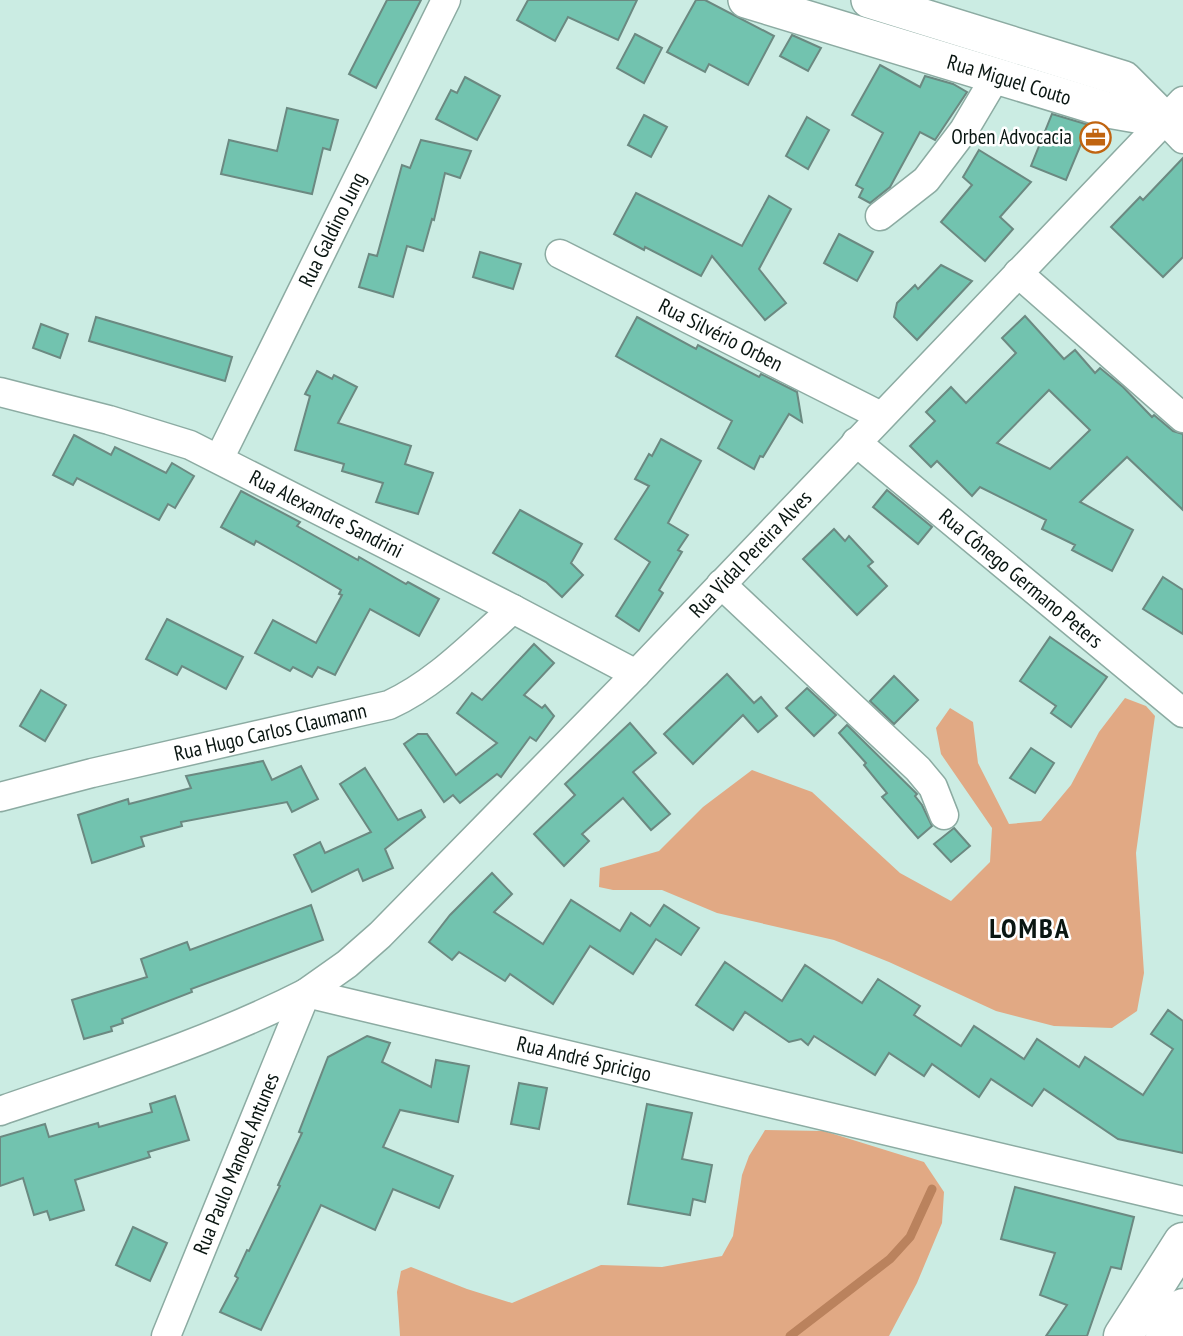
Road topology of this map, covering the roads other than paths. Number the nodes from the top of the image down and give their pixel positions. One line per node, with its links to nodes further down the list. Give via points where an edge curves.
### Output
1 (446, 0): 14 (street, Rua Galdino Jung)
2 (746, 0): 4 (street, Rua Miguel Couto)
3 (887, 3): 4 (street); 6 (street, Rua Miguel Couto, via 1124,79)
4 (885, 43): 5 (street, Rua Miguel Couto)
5 (996, 76): 6 (street, Rua Miguel Couto, via 1108,110); 7 (street, via 964,130 926,180)
6 (1177, 120): 9 (street, Rua Vidal Pereira Alves)
7 (880, 216)
8 (560, 254): 11 (street, Rua Silvério Orben)
9 (1018, 273): 11 (street, Rua Vidal Pereira Alves); 12 (street)
10 (0, 392): 14 (street, Rua Alexandre Sandrini, via 160,435)
11 (881, 416): 13 (street, Rua Vidal Pereira Alves)
12 (1183, 418)
13 (856, 442): 15 (street, Rua Vidal Pereira Alves); 18 (street, Rua Cônego Germano Peters)
14 (219, 459): 16 (street, Rua Alexandre Sandrini)
15 (721, 584): 17 (street, Rua Vidal Pereira Alves); 20 (street, via 918,769 933,787)
16 (513, 609): 17 (street, Rua Alexandre Sandrini); 19 (street, Rua Hugo Carlos Claumann, via 432,681 389,705)
17 (636, 674): 21 (street, Rua Vidal Pereira Alves, via 380,936)
18 (1183, 713)
19 (0, 797)
20 (944, 815)
21 (306, 993): 22 (street, via 202,1040); 23 (street, Rua André Spricigo); 26 (street, Rua Paulo Manoel Antunes)
22 (0, 1111)
23 (1183, 1201)
24 (1183, 1242): 27 (main road)
25 (1183, 1308): 28 (main road)
26 (166, 1336)
27 (1124, 1336)
28 (1165, 1336)

